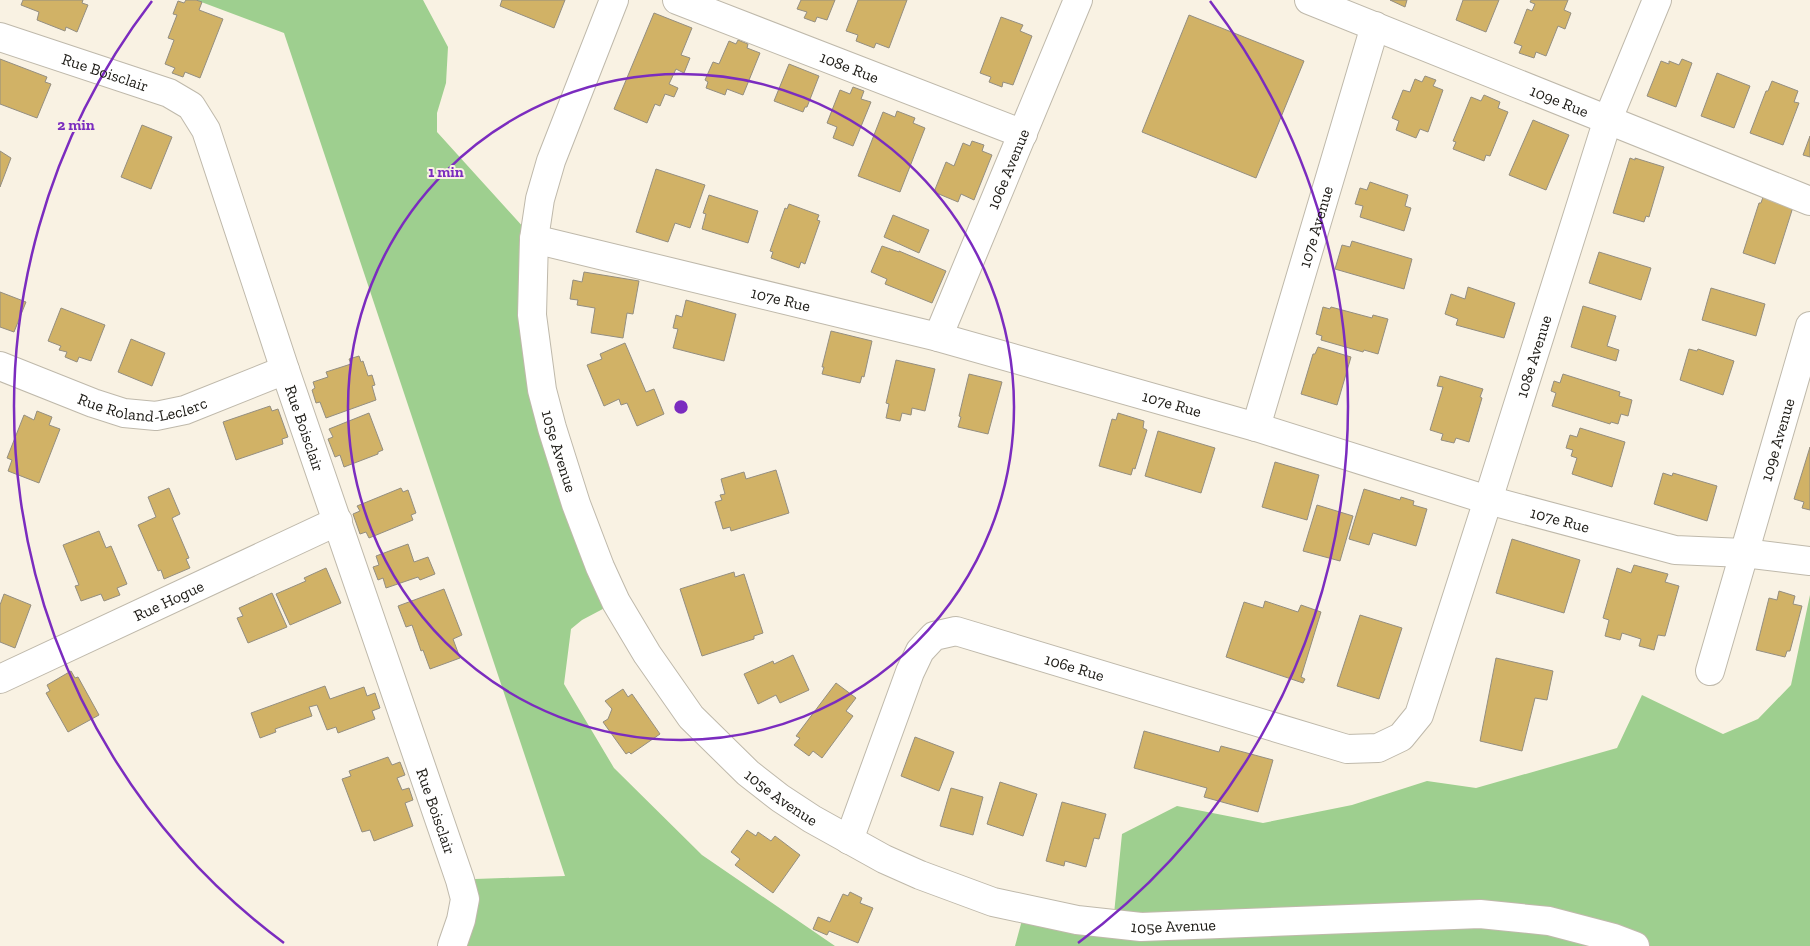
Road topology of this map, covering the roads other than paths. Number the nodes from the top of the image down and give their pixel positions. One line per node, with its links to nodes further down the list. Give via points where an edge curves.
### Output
1 (614, 0): 11 (street, 105e Avenue, via 551,161 540,199)
2 (677, 0): 9 (street, 108e Rue)
3 (1078, 0): 9 (street, 106e Avenue)
4 (1309, 0): 6 (street, 109e Rue)
5 (1657, 0): 8 (street, 108e Avenue)
6 (1375, 26): 8 (street, 109e Rue); 16 (street, 107e Avenue)
7 (0, 37): 15 (street, Rue Boisclair, via 169,93 190,106 206,130)
8 (1608, 120): 10 (street, 109e Rue); 17 (street, 108e Avenue)
9 (1023, 134): 13 (street, 106e Avenue)
10 (1810, 200)
11 (534, 238): 13 (street, 107e Rue); 24 (street, 105e Avenue, via 532,315 542,390 576,504 616,602 691,717 720,747 780,798)
12 (1810, 326): 19 (street, 109e Avenue)
13 (938, 336): 16 (street, 107e Rue)
14 (0, 366): 15 (street, Rue Roland-Leclerc, via 124,413 156,416 185,410)
15 (285, 370): 18 (street, Rue Boisclair)
16 (1256, 427): 17 (street, 107e Rue)
17 (1488, 500): 19 (street, 107e Rue, via 1675,550); 23 (street, 108e Avenue)
18 (338, 521): 22 (street, Rue Hogue); 25 (street, Rue Boisclair, via 460,880 465,899)
19 (1744, 553): 20 (street, 107e Rue); 21 (street, 109e Avenue)
20 (1810, 561)
21 (1710, 671)
22 (0, 679)
23 (1419, 715): 24 (street, 106e Rue, via 1402,737 1378,748 1347,749 956,631 934,636 920,651)
24 (849, 840): 26 (street, 105e Avenue, via 920,875 993,902 1077,920 1141,927 1480,914 1549,921)
25 (452, 946)
26 (1635, 946)

